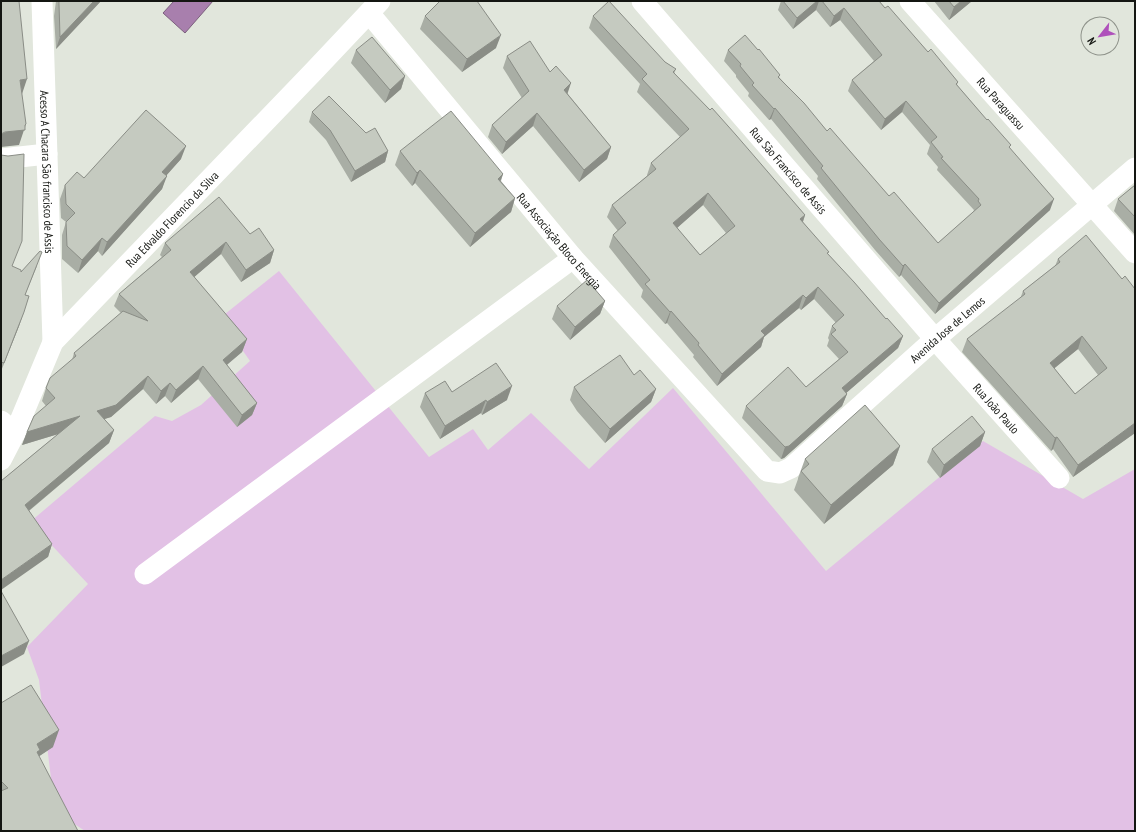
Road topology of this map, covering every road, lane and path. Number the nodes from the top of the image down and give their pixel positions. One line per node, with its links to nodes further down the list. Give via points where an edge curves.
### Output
1 (42, 1): 5 (street, Acesso A Chacara São francisco de Assis)
2 (642, 1): 11 (street, Rua São Francisco de Assis)
3 (910, 1): 8 (street, Rua Paraguassu)
4 (374, 7): 10 (street, Rua Associação Bloco Energia); 12 (street, Rua Edvaldo Florencio da Silva)
5 (47, 154): 6 (street); 12 (street, Acesso A Chacara São francisco de Assis)
6 (1, 159)
7 (1135, 168): 8 (street, Avenida Jose de Lemos)
8 (1092, 205): 9 (street, Rua Paraguassu); 11 (street, Avenida Jose de Lemos)
9 (1135, 253)
10 (573, 258): 15 (street, Rua Associação Bloco Energia); 17 (street)
11 (935, 339): 15 (street, Avenida Jose de Lemos, via 791,468 780,473 767,471); 16 (street, Rua João Paulo)
12 (53, 342): 13 (street, Rua Edvaldo Florencio da Silva)
13 (8, 427): 14 (street, Rua Edvaldo Florencio da Silva)
14 (1, 460)
15 (758, 462)
16 (1059, 478)
17 (145, 574)

